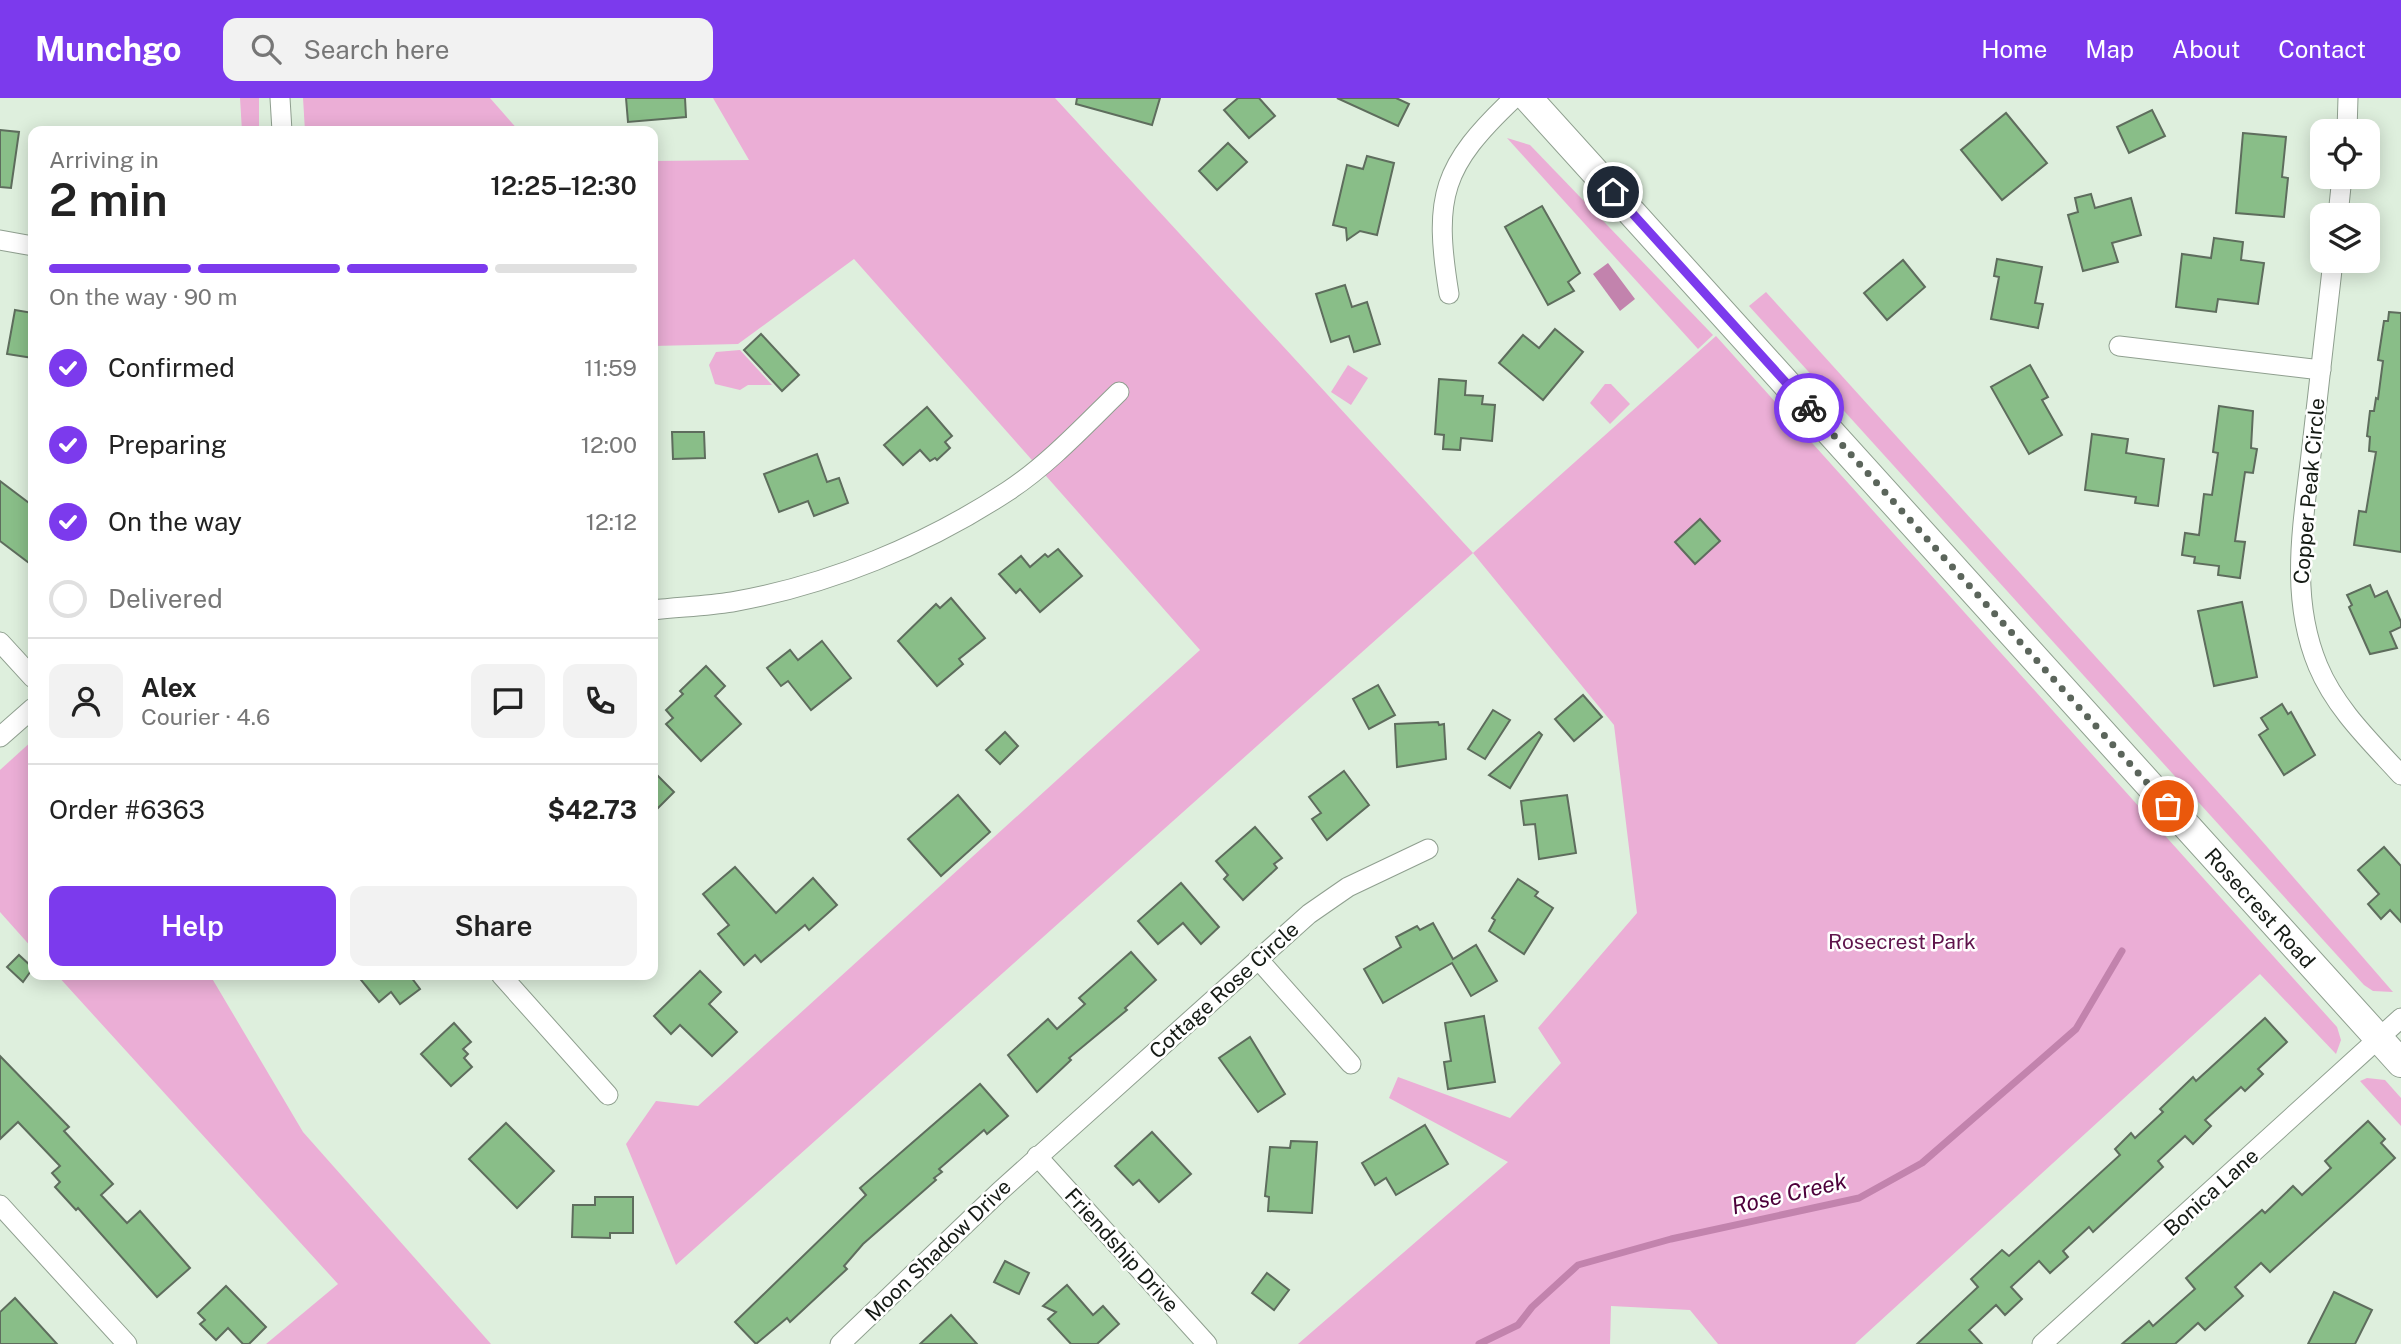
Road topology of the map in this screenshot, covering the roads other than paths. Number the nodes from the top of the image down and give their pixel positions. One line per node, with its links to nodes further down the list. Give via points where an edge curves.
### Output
1 (280, 98): 6 (street)
2 (1514, 98): 10 (street, via 1469,143 1447,186 1441,229)
3 (1528, 98): 24 (main road, Rosecrest Road)
4 (2348, 98): 5 (street)
5 (2347, 119)
6 (282, 126)
7 (0, 240): 8 (street)
8 (28, 245)
9 (2332, 273): 12 (street, Copper Peak Circle)
10 (1449, 293)
11 (2119, 346): 12 (street)
12 (2321, 370): 19 (street, Copper Peak Circle, via 2300,561 2302,614 2331,691)
13 (1119, 392): 14 (street, via 1009,491 927,538 844,573 733,601)
14 (658, 609)
15 (0, 642): 16 (street)
16 (28, 673)
17 (28, 712): 18 (street)
18 (0, 737)
19 (2401, 775)
20 (1428, 849): 21 (street, Cottage Rose Circle, via 1348,887)
21 (1258, 959): 26 (street); 28 (street, Cottage Rose Circle)
22 (505, 980): 27 (street)
23 (2401, 1018): 24 (street, Bonica Lane)
24 (2379, 1039): 25 (main road, Rosecrest Road); 33 (street, Bonica Lane)
25 (2401, 1063)
26 (1351, 1065)
27 (608, 1095)
28 (1037, 1156): 31 (street, Moon Shadow Drive); 32 (street, Friendship Drive)
29 (0, 1205): 30 (street)
30 (127, 1344)
31 (840, 1344)
32 (1206, 1344)
33 (2042, 1344)

